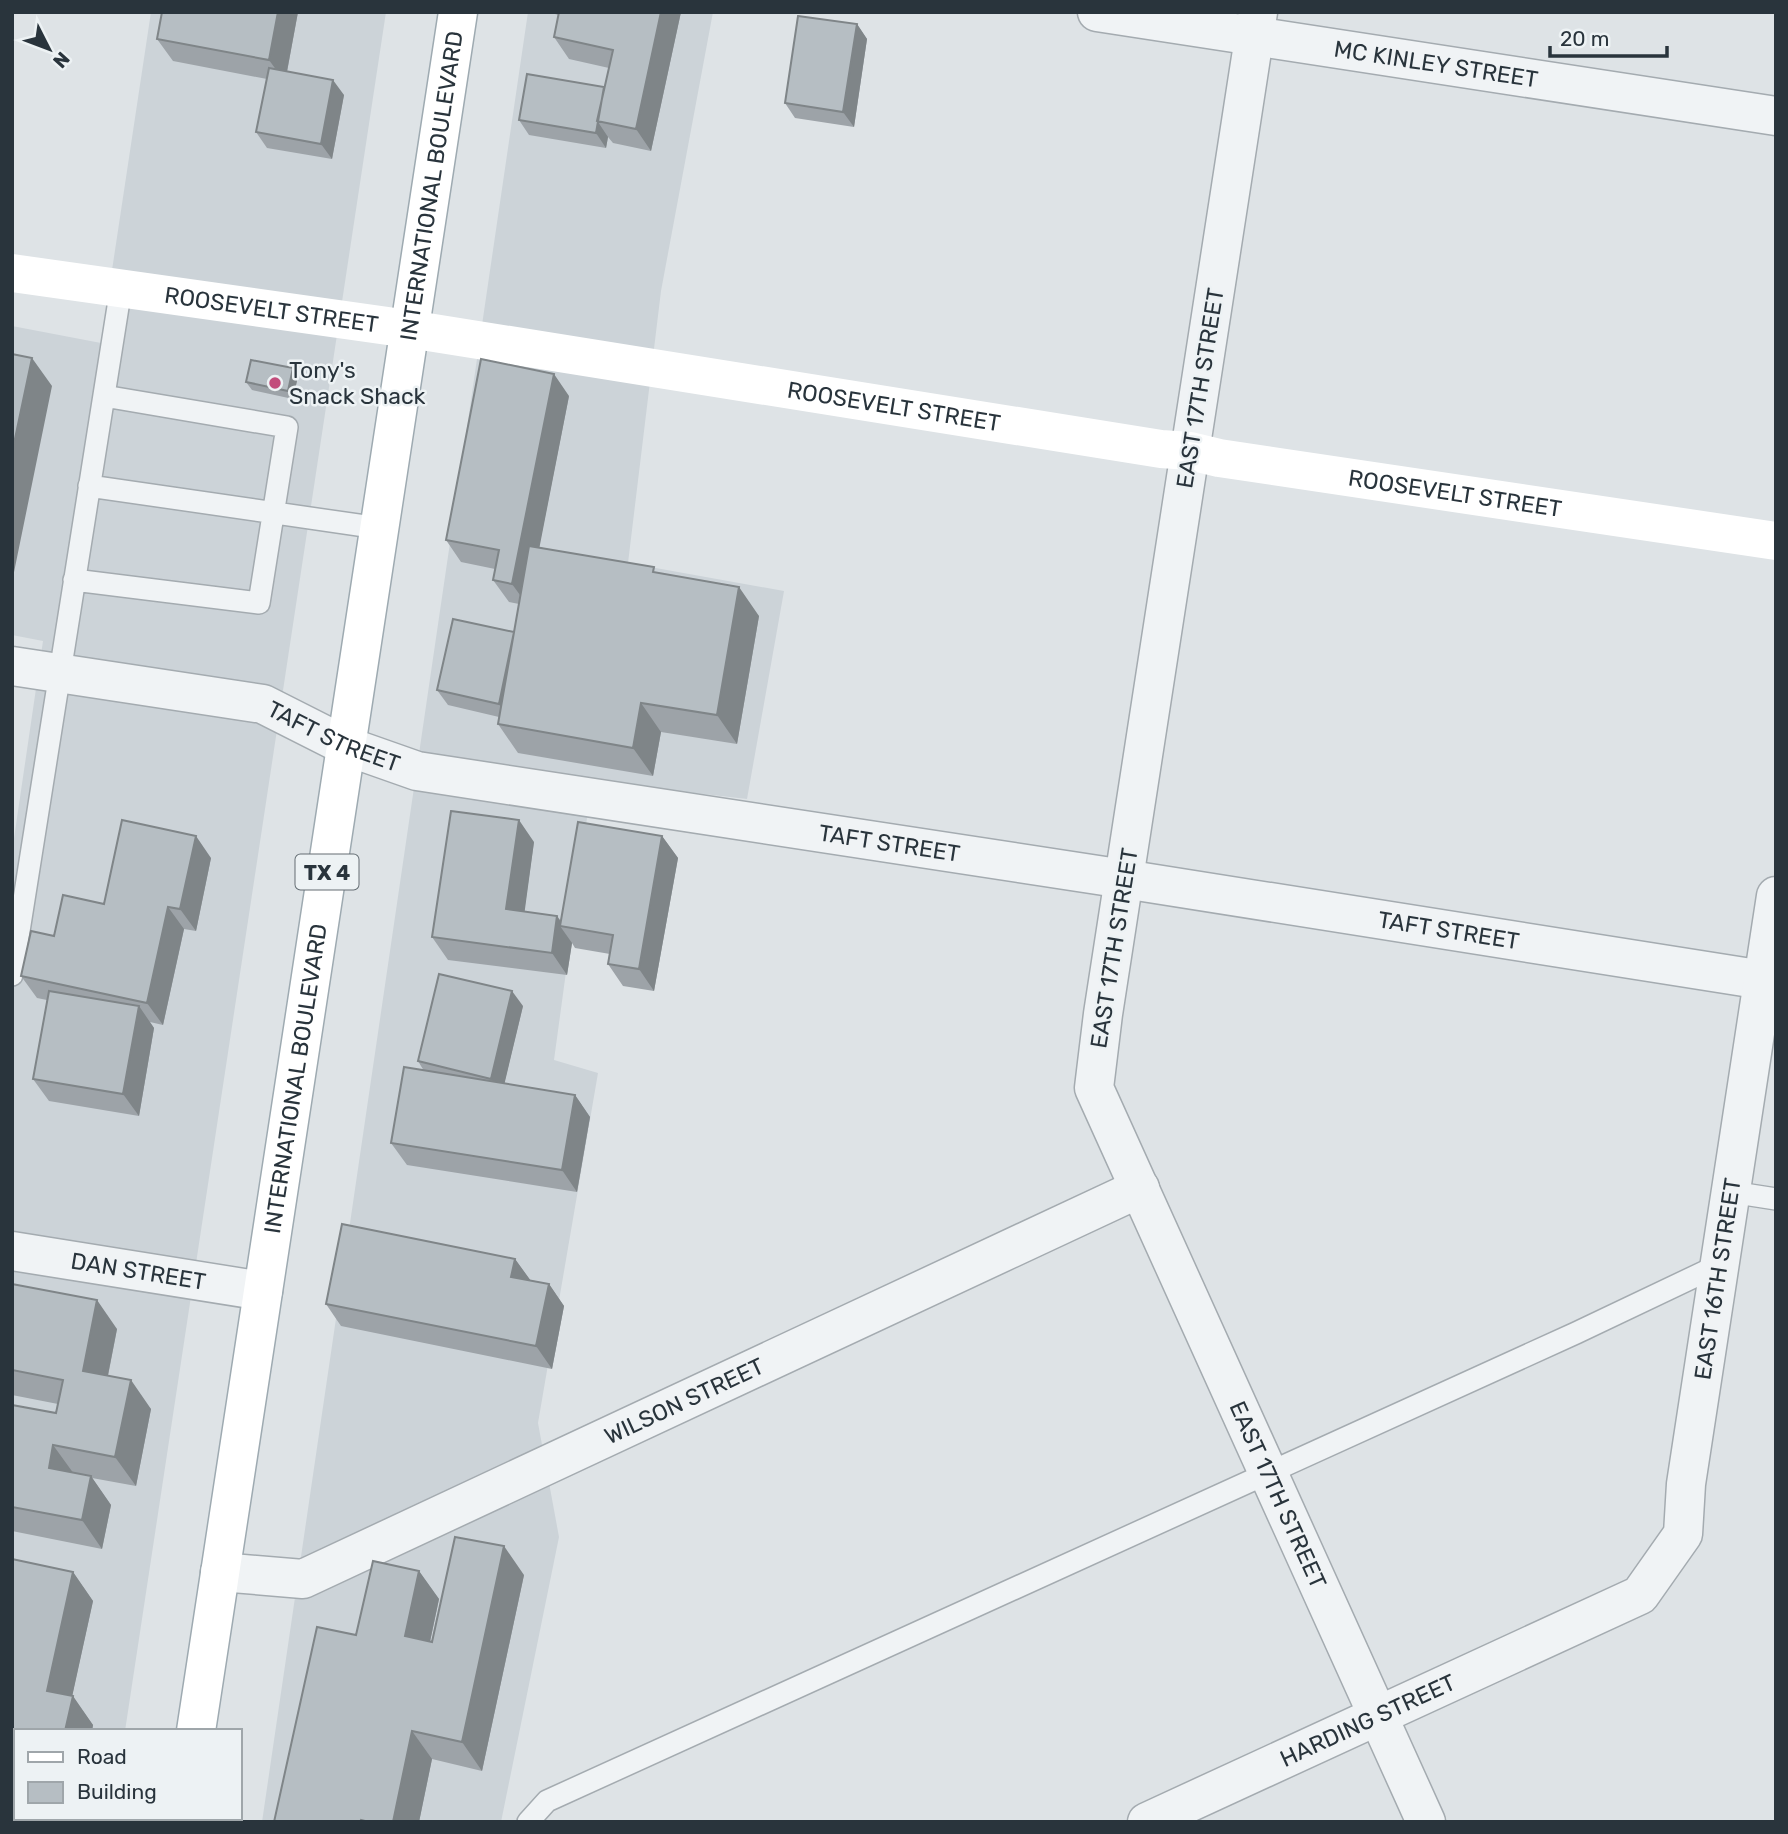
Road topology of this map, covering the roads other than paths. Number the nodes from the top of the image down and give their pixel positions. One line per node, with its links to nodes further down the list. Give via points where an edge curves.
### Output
1 (457, 12): 7 (street, INTERNATIONAL BOULEVARD / TX 4)
2 (1097, 12): 3 (street, MC KINLEY STREET)
3 (1256, 24): 4 (street, MC KINLEY STREET); 9 (street, EAST 17TH STREET)
4 (1776, 116)
5 (12, 272): 6 (street, ROOSEVELT STREET)
6 (121, 288): 7 (street, ROOSEVELT STREET); 8 (lane)
7 (409, 329): 9 (street, ROOSEVELT STREET); 12 (street, INTERNATIONAL BOULEVARD / TX 4)
8 (104, 396): 10 (lane); 11 (lane, via 287,427)
9 (1190, 452): 13 (street, ROOSEVELT STREET); 18 (street, EAST 17TH STREET)
10 (89, 486): 11 (lane); 14 (lane)
11 (274, 513): 12 (lane); 14 (lane, via 259,603)
12 (379, 528): 17 (street, INTERNATIONAL BOULEVARD / TX 4)
13 (1776, 541)
14 (74, 580): 16 (lane)
15 (12, 666): 16 (street, TAFT STREET)
16 (60, 673): 17 (street, TAFT STREET, via 263,704); 20 (lane)
17 (346, 746): 18 (street, TAFT STREET, via 417,771); 27 (street, INTERNATIONAL BOULEVARD / TX 4)
18 (1124, 879): 21 (street, TAFT STREET); 22 (street, EAST 17TH STREET, via 1094,1088)
19 (1776, 896): 21 (street, EAST 16TH STREET)
20 (13, 962)
21 (1769, 981): 23 (street, EAST 16TH STREET)
22 (1140, 1188): 28 (street, EAST 17TH STREET); 29 (street, WILSON STREET, via 303,1579)
23 (1731, 1192): 24 (lane); 26 (street, EAST 16TH STREET)
24 (1776, 1199)
25 (12, 1251): 27 (street, DAN STREET)
26 (1721, 1264): 28 (lane); 30 (street, EAST 16TH STREET, via 1686,1484 1683,1534 1640,1595)
27 (263, 1291): 29 (street, INTERNATIONAL BOULEVARD / TX 4)
28 (1268, 1473): 31 (street, EAST 17TH STREET); 35 (lane, via 547,1801)
29 (220, 1572): 32 (street, INTERNATIONAL BOULEVARD / TX 4)
30 (1589, 1618): 31 (street, HARDING STREET)
31 (1378, 1716): 36 (street, HARDING STREET); 37 (street, EAST 17TH STREET)
32 (196, 1729)
33 (12, 1820): 34 (street)
34 (26, 1822)
35 (528, 1822)
36 (1147, 1822)
37 (1426, 1822)

